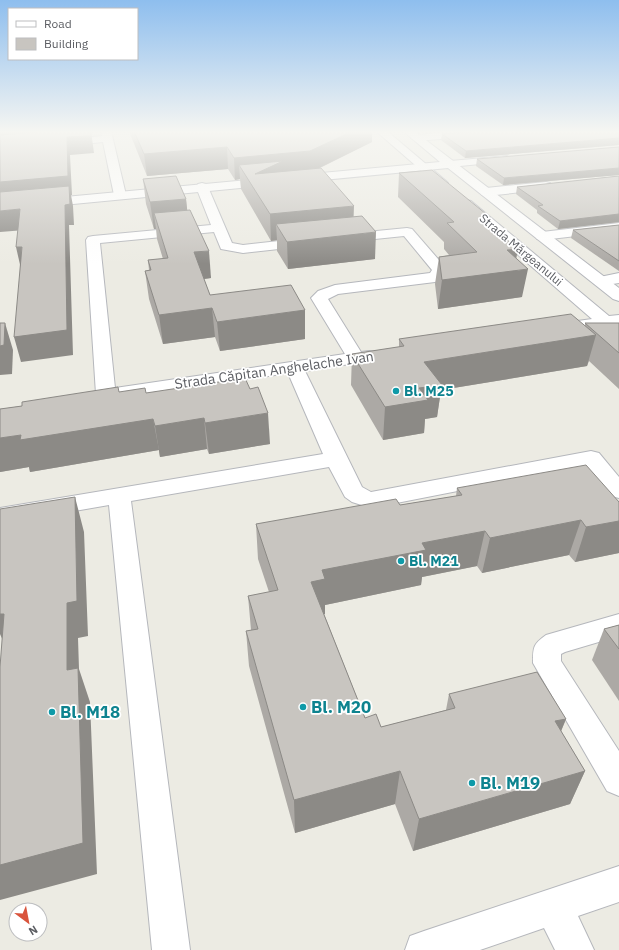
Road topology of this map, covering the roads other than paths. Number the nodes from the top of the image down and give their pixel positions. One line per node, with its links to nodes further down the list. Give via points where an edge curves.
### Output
1 (116, 175): 8 (street)
2 (324, 175): 6 (street)
3 (433, 175): 18 (street, Strada Mărgeanului)
4 (465, 175): 7 (street, Strada Mărgeanului)
5 (558, 185): 7 (street)
6 (202, 187): 8 (street); 11 (street)
7 (486, 192): 12 (street, Strada Mărgeanului)
8 (120, 195): 9 (street)
9 (0, 206)
10 (619, 227): 12 (street)
11 (219, 228): 14 (street, via 226,246 234,248); 22 (street, Strada Căpitan Anghelache Ivan, via 93,240 98,395)
12 (542, 236): 16 (street, Strada Mărgeanului)
13 (336, 239): 21 (street, via 407,232 440,270 434,277 335,290 319,298)
14 (321, 241)
15 (619, 278): 16 (street)
16 (600, 281): 17 (street, Strada Mărgeanului)
17 (619, 296)
18 (613, 321): 19 (street)
19 (552, 330)
20 (387, 354): 21 (street, Strada Căpitan Anghelache Ivan)
21 (356, 358): 22 (street, Strada Căpitan Anghelache Ivan)
22 (294, 367): 23 (street)
23 (336, 459): 24 (street, via 353,492 371,500 591,458); 25 (street)
24 (619, 491)
25 (119, 495): 26 (street); 31 (street)
26 (0, 516)
27 (619, 625): 28 (street, via 556,643 546,649 547,663)
28 (619, 780)
29 (619, 884): 30 (street)
30 (553, 906): 32 (street); 33 (street)
31 (171, 950)
32 (424, 950)
33 (575, 950)

